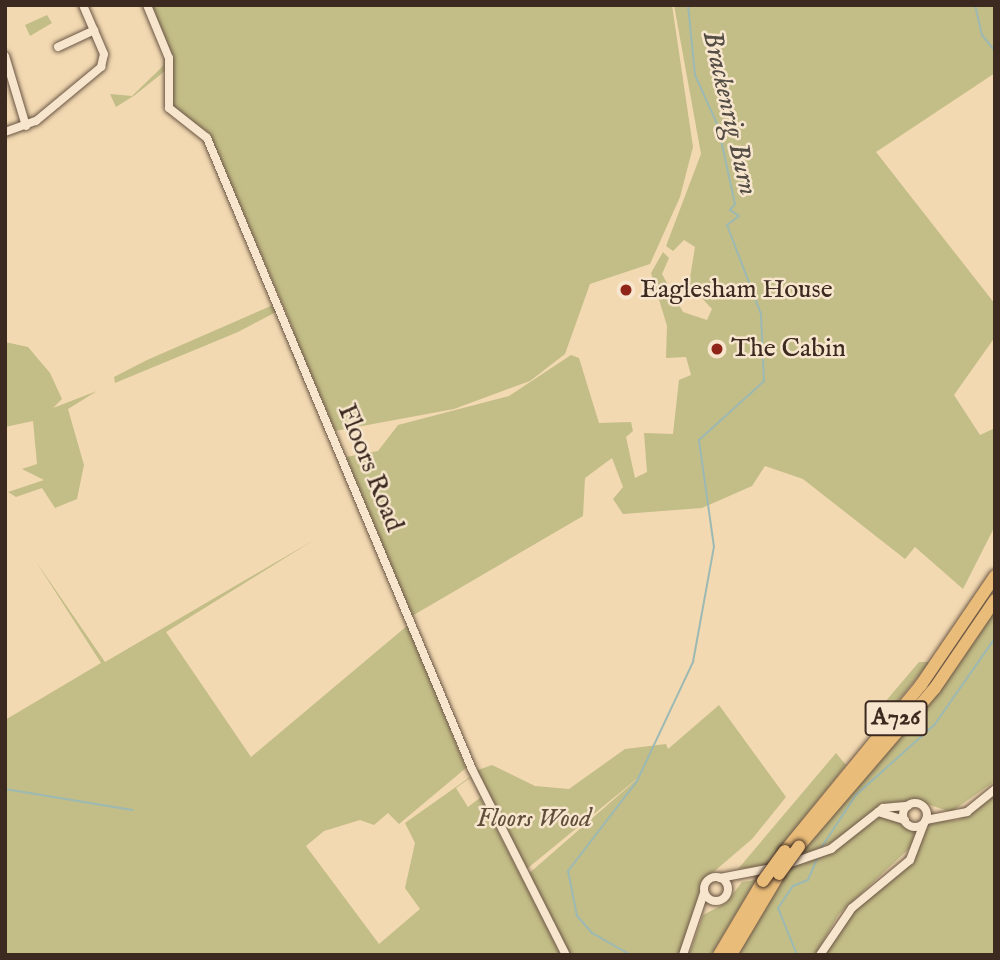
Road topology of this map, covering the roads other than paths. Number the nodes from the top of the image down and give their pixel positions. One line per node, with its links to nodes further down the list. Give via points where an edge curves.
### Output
1 (83, 5): 3 (street)
2 (147, 5): 25 (street, Floors Road, via 169,58 169,108 207,138 472,769)
3 (94, 30): 4 (street); 6 (street, via 104,54 101,67)
4 (58, 47)
5 (5, 55): 6 (street)
6 (26, 126): 7 (street)
7 (5, 132)
8 (995, 576): 27 (highway, A726, bridge, via 921,685 763,881)
9 (995, 600): 28 (highway, A726, bridge, via 935,688 799,846)
10 (995, 789): 14 (street, via 967,812)
11 (908, 806): 12 (street); 13 (street); 15 (street)
12 (925, 809): 14 (street); 16 (street)
13 (876, 812): 15 (street); 19 (street, via 820,854)
14 (945, 816): 16 (street)
15 (905, 820): 17 (street)
16 (925, 821): 17 (street); 18 (street)
17 (913, 827): 18 (street)
18 (914, 853): 29 (street, via 852,908)
19 (746, 875): 20 (street); 22 (street)
20 (720, 878): 21 (street, via 707,880); 22 (street)
21 (704, 893): 23 (street); 24 (street)
22 (727, 894): 23 (street)
23 (716, 902): 24 (street)
24 (696, 915): 26 (street)
25 (566, 955)
26 (683, 955)
27 (719, 955)
28 (731, 955)
29 (820, 955)

